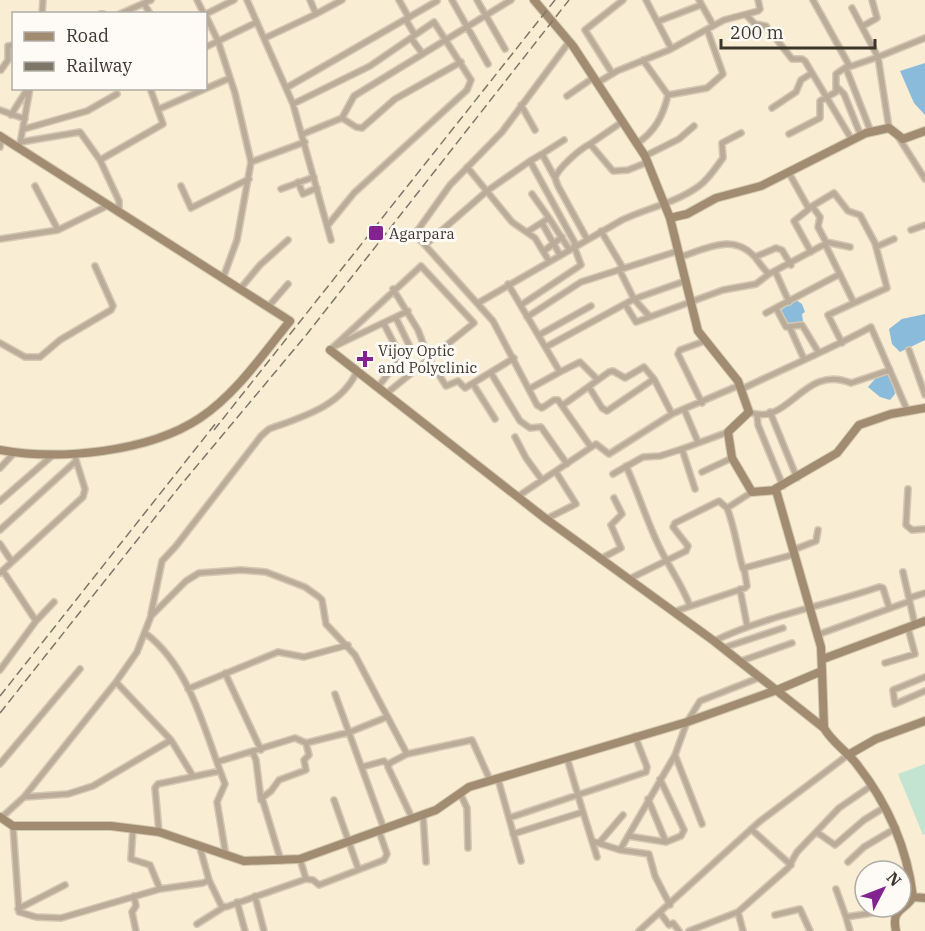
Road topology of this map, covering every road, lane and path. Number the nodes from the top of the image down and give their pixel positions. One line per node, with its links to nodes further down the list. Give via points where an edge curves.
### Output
1 (234, 0): 20 (street)
2 (247, 0): 27 (street)
3 (310, 0): 21 (street)
4 (342, 0): 21 (street)
5 (399, 0): 25 (street)
6 (437, 0): 25 (street)
7 (452, 0): 30 (street)
8 (477, 0): 23 (street)
9 (534, 0): 37 (street)
10 (623, 0): 50 (street, via 585,30)
11 (646, 0): 26 (street)
12 (758, 0): 22 (street, via 760,9)
13 (813, 0): 47 (street, via 848,61)
14 (872, 0): 29 (street, via 877,18)
15 (509, 1): 23 (street)
16 (148, 2): 19 (street)
17 (700, 2): 26 (street); 28 (street)
18 (852, 8): 29 (street)
19 (125, 12)
20 (207, 13)
21 (316, 14): 33 (street)
22 (746, 15): 28 (street); 49 (street, via 755,24 766,26 789,57 802,59)
23 (486, 16): 30 (street); 41 (street)
24 (207, 18): 36 (street)
25 (408, 19): 32 (street); 55 (street)
26 (659, 21): 40 (street)
27 (257, 22): 33 (street); 36 (street)
28 (713, 25): 31 (street)
29 (863, 26): 43 (street)
30 (466, 27): 35 (street); 46 (street)
31 (707, 29): 40 (street); 61 (street, via 721,62 721,78 707,88)
32 (413, 37): 35 (street, via 434,22); 42 (street); 64 (street, via 370,66)
33 (265, 38): 55 (street)
34 (925, 38): 43 (street)
35 (446, 39): 42 (street); 45 (street)
36 (218, 41): 39 (street); 51 (street)
37 (569, 42): 52 (street); 65 (street)
38 (12, 45): 48 (street, via 8,46 8,60)
39 (207, 46)
40 (671, 48): 44 (street)
41 (505, 49)
42 (422, 53): 70 (street, via 354,96)
43 (878, 57): 47 (street); 74 (street)
44 (643, 60): 50 (street); 61 (street)
45 (461, 62): 70 (street, via 395,99 362,128); 117 (street, via 471,80 467,90 354,193)
46 (488, 64)
47 (846, 68): 53 (street, via 836,74); 78 (street)
48 (2, 70)
49 (812, 73): 63 (street); 66 (street, via 801,80 796,92)
50 (612, 74): 52 (street)
51 (230, 78): 54 (street); 96 (street)
52 (595, 80): 62 (street); 72 (street)
53 (837, 87): 63 (street); 82 (street, via 844,94)
54 (207, 88)
55 (286, 88): 64 (street)
56 (28, 90): 69 (street)
57 (29, 90): 71 (street)
58 (151, 90): 67 (street)
59 (203, 90): 67 (street)
60 (117, 94): 75 (street, via 87,111)
61 (668, 95): 89 (street, via 654,131)
62 (567, 96)
63 (828, 98): 81 (street, via 818,105 820,118); 86 (street)
64 (293, 104): 80 (street)
65 (521, 105): 76 (street); 97 (street, via 495,140)
66 (772, 108)
67 (159, 109): 94 (street, via 161,125)
68 (0, 110): 69 (street)
69 (11, 115): 71 (street)
70 (342, 118): 80 (street)
71 (25, 119): 75 (street)
72 (622, 122): 88 (street); 89 (street)
73 (694, 126): 93 (street)
74 (890, 128): 78 (street); 84 (street)
75 (24, 129): 90 (street)
76 (535, 130)
77 (925, 131): 84 (street)
78 (871, 132): 82 (street)
79 (741, 133): 110 (street, via 722,143 723,158 699,186)
80 (303, 134): 87 (street)
81 (789, 134)
82 (861, 136): 86 (street)
83 (0, 137): 90 (street); 91 (street)
84 (899, 138): 101 (street)
85 (564, 140): 92 (street)
86 (852, 140): 98 (street)
87 (305, 142): 96 (street); 100 (street)
88 (590, 144): 93 (street, via 613,171 628,170); 99 (street)
89 (636, 144): 93 (street)
90 (20, 145): 94 (street, via 80,132); 111 (street)
91 (0, 147)
92 (542, 154): 95 (street); 99 (street)
93 (646, 159): 110 (street)
94 (100, 160): 113 (street, via 119,201)
95 (530, 161): 108 (street); 131 (street)
96 (251, 162): 102 (street)
97 (467, 167): 108 (street); 130 (street, via 415,231)
98 (789, 173): 112 (street); 115 (street)
99 (555, 176): 125 (street)
100 (314, 177): 103 (street); 106 (street)
101 (925, 177)
102 (249, 179): 105 (street, via 191,208); 146 (street, via 237,240)
103 (298, 182): 106 (street, via 303,194); 107 (street)
104 (35, 186): 119 (street)
105 (181, 186)
106 (317, 188): 117 (street)
107 (281, 189)
108 (488, 191): 121 (street, via 512,222); 130 (street)
109 (532, 194): 114 (street)
110 (665, 204): 115 (street); 122 (street, via 646,208)
111 (109, 205): 113 (street); 119 (street)
112 (811, 207): 132 (street, via 820,217 818,227 826,242); 133 (street, via 834,193 848,211 860,215); 135 (street, via 794,221)
113 (119, 213): 146 (street)
114 (549, 218): 116 (street); 123 (street)
115 (670, 218): 136 (street)
116 (542, 223): 121 (street); 129 (street)
117 (328, 225): 128 (street)
118 (925, 225): 120 (street)
119 (58, 230): 124 (street)
120 (911, 230)
121 (527, 231): 134 (street)
122 (602, 231): 125 (street); 142 (street)
123 (562, 237): 129 (street); 131 (street)
124 (0, 239)
125 (587, 239): 131 (street)
126 (894, 239): 133 (street)
127 (288, 240): 150 (street)
128 (331, 240)
129 (554, 244): 134 (street); 137 (street)
130 (425, 245): 154 (street)
131 (573, 247): 137 (street); 158 (street, via 581,265)
132 (850, 247)
133 (876, 247): 156 (street, via 887,288)
134 (544, 251): 139 (street)
135 (812, 252): 140 (street); 145 (street, via 825,244)
136 (679, 254): 138 (street, via 737,243); 142 (street); 147 (street)
137 (560, 255): 139 (street)
138 (755, 257): 140 (street, via 776,248 782,250); 144 (street)
139 (549, 261): 149 (street)
140 (791, 264): 143 (street)
141 (95, 266): 171 (street, via 111,298 111,309 40,357 25,357)
142 (621, 268): 152 (street); 164 (street, via 572,287)
143 (776, 273): 144 (street); 153 (street)
144 (769, 274): 155 (street, via 756,284 723,290)
145 (840, 274): 153 (street); 156 (street)
146 (223, 278): 150 (street)
147 (686, 281): 152 (street); 155 (street)
148 (288, 284): 160 (street)
149 (508, 284): 154 (street); 158 (street)
150 (240, 289): 160 (street)
151 (393, 289): 162 (street); 174 (street); 180 (street, via 421,266 474,320)
152 (634, 299): 157 (street); 165 (street)
153 (789, 302): 161 (street)
154 (478, 303): 178 (street)
155 (690, 303): 165 (street); 170 (street, via 698,332)
156 (854, 303): 172 (street, via 828,315)
157 (625, 304): 165 (street, via 634,322); 173 (street)
158 (521, 305): 164 (street)
159 (591, 306): 169 (street)
160 (268, 307): 211 (street, via 290,321 234,387 201,418 152,440)
161 (776, 308): 163 (street); 168 (street, via 782,323)
162 (408, 311): 166 (street); 180 (street)
163 (766, 313)
164 (527, 316): 169 (street)
165 (650, 317)
166 (396, 318): 167 (street); 175 (street)
167 (384, 324): 174 (street); 188 (street, via 401,357)
168 (790, 328): 177 (street, via 802,325); 179 (street)
169 (539, 335): 173 (street)
170 (705, 341): 190 (street); 194 (street, via 678,354)
171 (0, 343)
172 (842, 343): 177 (street); 181 (street, via 871,327)
173 (546, 347): 183 (street)
174 (332, 348): 182 (street)
175 (411, 349)
176 (909, 350): 193 (street)
177 (819, 353): 179 (street)
178 (514, 358): 184 (street); 191 (street)
179 (804, 358): 190 (street, via 779,373)
180 (429, 359): 187 (street, via 446,386 458,381 465,388); 192 (street)
181 (890, 370): 198 (street, via 851,383 842,379 812,382 793,401); 199 (street)
182 (357, 371): 188 (street); 251 (street, via 348,389 330,403 261,436 163,558)
183 (560, 372): 186 (street, via 580,362); 191 (street)
184 (490, 373): 187 (street); 213 (street, via 520,421 530,428 541,427)
185 (654, 379): 186 (street, via 641,366 625,378 613,371); 189 (street, via 607,411); 201 (street)
186 (598, 380): 189 (street)
187 (473, 384): 202 (street)
188 (378, 387): 192 (street)
189 (589, 387): 195 (street)
190 (741, 387): 194 (street); 200 (street)
191 (529, 390): 195 (street, via 539,407 556,399)
192 (387, 393): 226 (street)
193 (925, 395)
194 (702, 402): 197 (street)
195 (563, 405): 206 (street)
196 (925, 408): 199 (street)
197 (684, 409): 201 (street); 205 (street)
198 (770, 412): 200 (street); 219 (street)
199 (908, 412): 219 (street, via 858,425 837,453)
200 (753, 413): 203 (street); 221 (street)
201 (672, 414): 206 (street, via 609,454 598,444)
202 (495, 419)
203 (728, 432): 205 (street); 212 (street)
204 (515, 437): 220 (street)
205 (698, 442): 207 (street)
206 (591, 447): 213 (street)
207 (682, 449): 214 (street, via 643,457); 222 (street)
208 (0, 450): 209 (street)
209 (15, 453): 210 (street); 215 (street)
210 (54, 454): 211 (street); 228 (street)
211 (75, 458): 232 (street); 237 (street, via 85,489 83,497)
212 (732, 458): 217 (street); 225 (street)
213 (567, 464): 216 (street)
214 (626, 466): 218 (street); 238 (street)
215 (0, 468)
216 (555, 472): 220 (street); 230 (street, via 576,504)
217 (702, 472)
218 (613, 474)
219 (797, 478): 221 (street)
220 (542, 480): 226 (street)
221 (783, 486): 223 (street)
222 (695, 489)
223 (775, 489): 225 (street); 235 (street)
224 (909, 489): 231 (street, via 906,525 912,530)
225 (752, 492): 229 (street)
226 (517, 497): 230 (street)
227 (614, 498): 236 (street, via 622,514 611,525 621,548)
228 (0, 501)
229 (727, 508): 238 (street, via 719,501 675,523 673,527 688,549); 239 (street)
230 (546, 519): 236 (street)
231 (925, 529)
232 (0, 530)
233 (818, 530): 235 (street, via 816,541)
234 (0, 544): 237 (street)
235 (792, 553): 239 (street); 249 (street)
236 (600, 559): 242 (street)
237 (12, 562): 240 (street)
238 (666, 562): 242 (street); 247 (street, via 680,581)
239 (743, 569): 243 (street, via 747,585)
240 (1, 572): 252 (street)
241 (903, 572): 245 (street)
242 (629, 579): 250 (street)
243 (740, 590): 247 (street); 254 (street)
244 (925, 593): 245 (street)
245 (910, 599): 248 (street); 255 (street)
246 (54, 602): 252 (street)
247 (690, 606): 250 (street)
248 (889, 607): 249 (street, via 884,588 879,587); 258 (street)
249 (810, 610): 254 (street); 258 (street)
250 (673, 612): 259 (street)
251 (151, 616): 257 (street); 261 (street, via 199,573 266,572 319,597 326,624)
252 (36, 621): 267 (street)
253 (925, 621): 255 (street)
254 (747, 625): 259 (street)
255 (912, 626): 263 (street); 265 (street, via 915,654)
256 (783, 628): 262 (street)
257 (145, 633): 272 (street); 273 (street, via 162,648)
258 (817, 635): 263 (street)
259 (714, 641): 262 (street)
260 (792, 643): 264 (street)
261 (348, 645): 269 (street, via 304,657 278,652); 277 (street)
262 (723, 648): 264 (street)
263 (823, 659): 268 (street)
264 (741, 662): 270 (street)
265 (885, 663)
266 (80, 669): 292 (street)
267 (0, 670)
268 (822, 671): 274 (street); 280 (street)
269 (225, 673): 273 (street); 285 (street)
270 (760, 677): 274 (street); 279 (street, via 705,698)
271 (925, 678): 275 (street, via 894,688 895,704)
272 (116, 682): 283 (street); 302 (street)
273 (188, 689): 291 (street)
274 (777, 690): 279 (street); 280 (street)
275 (925, 691)
276 (335, 694): 281 (street)
277 (387, 717): 281 (street); 287 (street)
278 (925, 721): 289 (street, via 876,739)
279 (687, 722): 282 (street); 288 (street)
280 (824, 728): 289 (street)
281 (350, 732): 284 (street); 294 (street)
282 (636, 736): 290 (street); 301 (street, via 646,772)
283 (171, 740): 296 (street); 302 (street, via 93,786 68,794)
284 (306, 743): 285 (street, via 295,738); 304 (street, via 306,770 279,780)
285 (261, 750): 286 (street)
286 (253, 753): 291 (street); 304 (street)
287 (407, 754): 293 (street); 297 (street, via 472,740)
288 (675, 755): 298 (street); 313 (street)
289 (848, 755): 299 (street); 318 (street)
290 (567, 758): 297 (street); 301 (street)
291 (217, 762): 295 (street)
292 (0, 764)
293 (388, 765): 294 (street, via 384,762); 311 (street)
294 (362, 767): 317 (street)
295 (220, 771): 296 (street); 332 (street, via 225,787 218,798 218,809)
296 (193, 776): 319 (street, via 156,786)
297 (494, 779): 300 (street); 312 (street)
298 (660, 779): 303 (street); 326 (street, via 684,830 681,836)
299 (871, 786): 306 (street); 320 (street, via 839,808)
300 (459, 791): 308 (street, via 442,808); 329 (street, via 467,808)
301 (578, 794): 307 (street); 312 (street)
302 (24, 797): 310 (street)
303 (648, 799): 322 (street); 326 (street)
304 (261, 800): 336 (street)
305 (334, 800): 325 (street)
306 (885, 807): 316 (street); 320 (street, via 835,845)
307 (583, 812): 321 (street); 323 (street)
308 (423, 814): 311 (street); 338 (street)
309 (622, 815): 327 (street)
310 (0, 818): 314 (street)
311 (412, 818): 317 (street)
312 (509, 818): 321 (street)
313 (702, 824)
314 (14, 826): 315 (street); 354 (street)
315 (133, 828): 319 (street); 345 (street, via 131,859 148,863)
316 (896, 828): 335 (street); 339 (street)
317 (382, 830): 325 (street); 341 (street, via 387,857)
318 (751, 830): 340 (street); 352 (street)
319 (159, 832): 328 (street)
320 (818, 832): 340 (street, via 797,852)
321 (513, 834): 337 (street)
322 (628, 836): 324 (street); 330 (street)
323 (592, 840): 327 (street); 333 (street)
324 (651, 840): 326 (street); 331 (street)
325 (349, 842): 334 (street); 341 (street)
326 (666, 842)
327 (599, 843): 330 (street)
328 (200, 848): 332 (street); 343 (street)
329 (468, 848)
330 (620, 850): 331 (street)
331 (649, 854): 352 (street)
332 (226, 856): 336 (street, via 252,862)
333 (597, 857)
334 (300, 859): 336 (street); 342 (street)
335 (906, 859)
336 (281, 861)
337 (521, 861)
338 (426, 862)
339 (848, 862)
340 (791, 865): 355 (street)
341 (358, 868): 342 (street, via 319,885)
342 (306, 879): 348 (street)
343 (209, 880): 345 (street); 353 (street)
344 (64, 885): 354 (street)
345 (160, 889): 347 (street)
346 (836, 889): 359 (street)
347 (134, 896): 354 (street, via 61,918 21,914); 361 (street)
348 (255, 896): 351 (street); 363 (street)
349 (913, 897): 350 (street)
350 (925, 898)
351 (237, 902): 353 (street); 362 (street)
352 (670, 905): 356 (street)
353 (224, 907): 360 (street)
354 (18, 909)
355 (738, 912): 366 (street); 367 (street)
356 (660, 914): 364 (street); 365 (street)
357 (775, 915): 368 (street, via 801,909)
358 (853, 916): 359 (street)
359 (846, 917): 369 (street)
360 (197, 924)
361 (136, 931)
362 (245, 931)
363 (264, 931)
364 (639, 931)
365 (679, 931)
366 (690, 931)
367 (743, 931)
368 (810, 931)
369 (850, 931)

